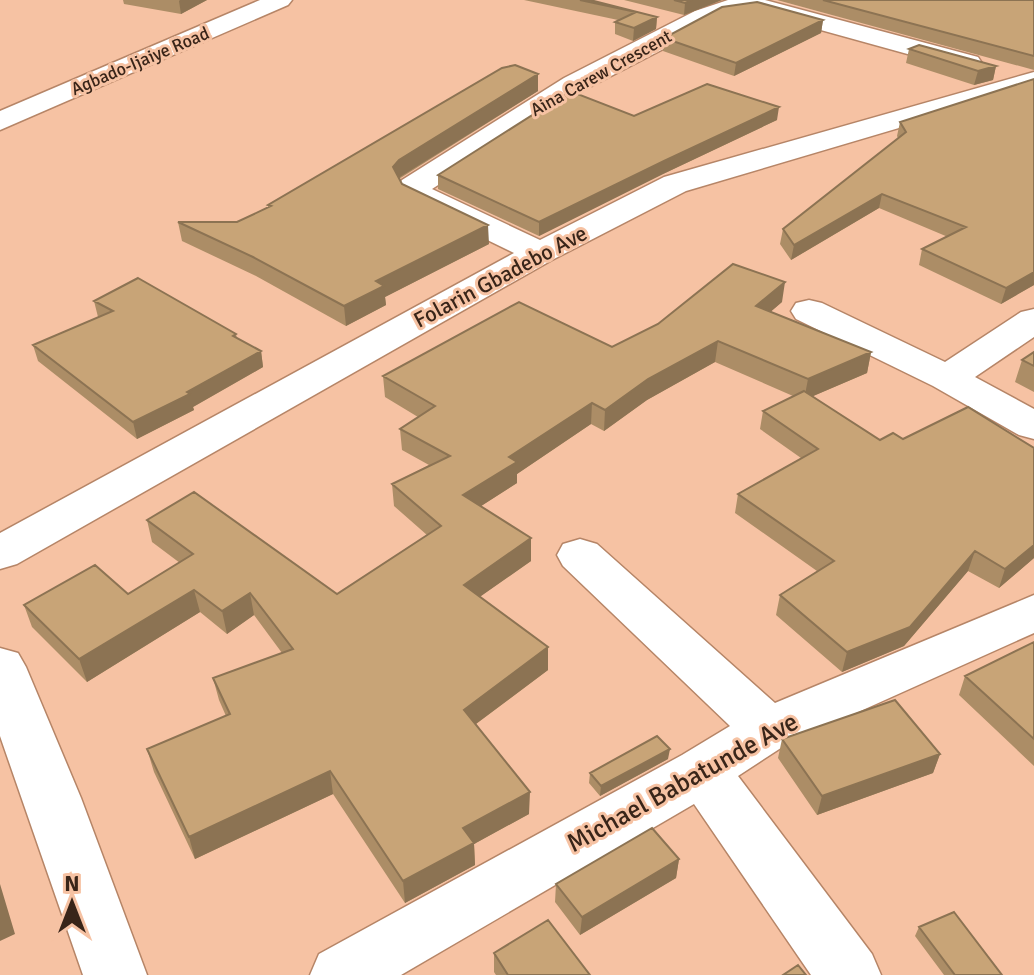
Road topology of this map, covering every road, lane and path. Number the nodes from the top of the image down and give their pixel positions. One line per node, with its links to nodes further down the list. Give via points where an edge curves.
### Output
1 (280, 0): 5 (street, Agbado-Ijaiye Road)
2 (651, 18): 3 (street)
3 (688, 26): 4 (street, Aina Carew Crescent, via 728,6 757,5); 6 (street, Aina Carew Crescent, via 574,84 413,187)
4 (1034, 80): 6 (street, Folarin Gbadebo Ave, via 675,184)
5 (0, 121)
6 (540, 253): 11 (street, Folarin Gbadebo Ave)
7 (809, 311): 9 (street)
8 (1034, 320): 9 (street)
9 (947, 378): 10 (street)
10 (1034, 426)
11 (0, 553)
12 (580, 555): 15 (street)
13 (1034, 613): 15 (street, Michael Babatunde Ave)
14 (0, 667): 17 (street)
15 (768, 729): 16 (street, Michael Babatunde Ave)
16 (702, 771): 18 (street, Michael Babatunde Ave); 19 (street)
17 (115, 975)
18 (342, 975)
19 (849, 975)

